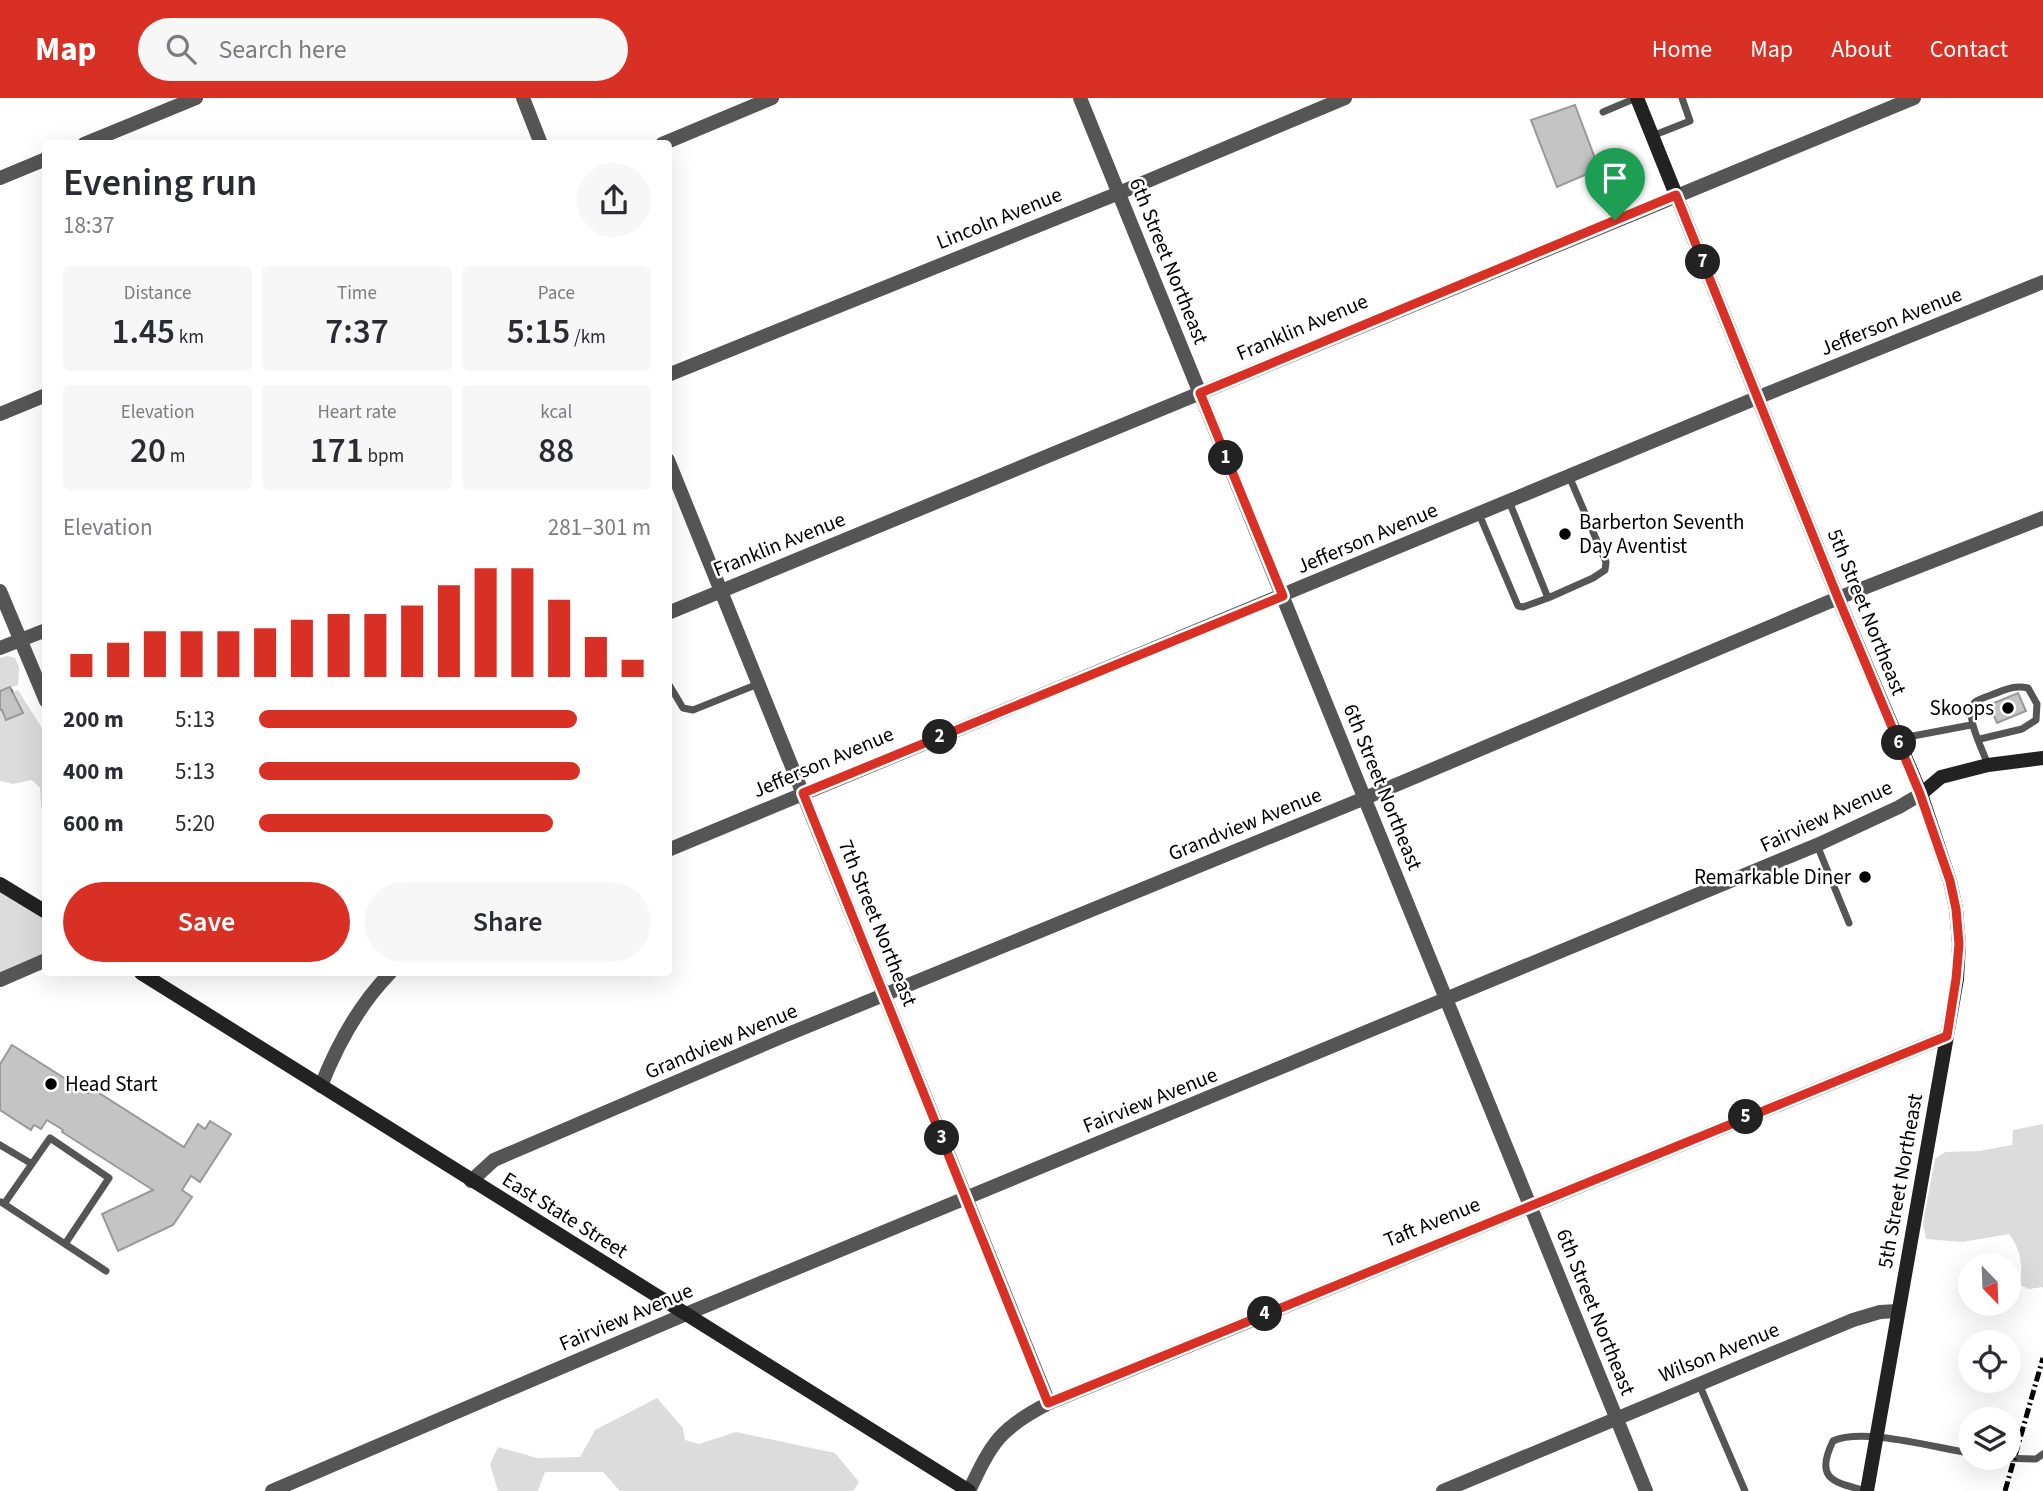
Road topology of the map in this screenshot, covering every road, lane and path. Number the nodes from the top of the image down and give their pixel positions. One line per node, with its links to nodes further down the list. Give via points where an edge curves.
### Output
1 (195, 98): 11 (street)
2 (523, 98): 12 (street)
3 (772, 98): 13 (street)
4 (1080, 98): 16 (street, 6th Street Northeast)
5 (1345, 98): 16 (street, Lincoln Avenue)
6 (1637, 98): 9 (lane); 10 (main road, 5th Street Northeast)
7 (1682, 98): 10 (lane, via 1690,121)
8 (1914, 98): 17 (street, Franklin Avenue)
9 (1603, 112)
10 (1652, 136): 17 (main road, 5th Street Northeast)
11 (94, 140)
12 (539, 140)
13 (672, 140)
14 (42, 161): 15 (street)
15 (0, 178)
16 (1119, 193): 21 (street, Lincoln Avenue); 22 (street, 6th Street Northeast)
17 (1676, 195): 19 (street, Franklin Avenue); 24 (main road, 5th Street Northeast)
18 (1605, 197): 19 (lane)
19 (1615, 220): 22 (street, Franklin Avenue)
20 (2043, 282): 24 (street, Jefferson Avenue)
21 (672, 373)
22 (1200, 393): 32 (street, Franklin Avenue); 33 (street, 6th Street Northeast)
23 (42, 397): 25 (street)
24 (1759, 397): 27 (street, Jefferson Avenue); 35 (main road, 5th Street Northeast)
25 (0, 414)
26 (672, 470): 32 (street, 7th Street Northeast)
27 (1569, 476): 28 (street, Jefferson Avenue); 34 (lane, via 1606,562 1605,570)
28 (1509, 501): 29 (street, Jefferson Avenue); 34 (lane)
29 (1479, 514): 33 (street, Jefferson Avenue); 34 (lane, via 1518,606)
30 (2043, 518): 35 (street, Grandview Avenue)
31 (0, 591): 38 (street)
32 (721, 591): 36 (street, Franklin Avenue); 40 (street, 7th Street Northeast)
33 (1283, 596): 48 (street, Jefferson Avenue); 50 (street, 6th Street Northeast)
34 (1548, 598)
35 (1838, 598): 44 (main road, 5th Street Northeast); 50 (street, Grandview Avenue)
36 (672, 611)
37 (42, 632): 38 (street)
38 (20, 640): 39 (street); 42 (street)
39 (0, 648)
40 (759, 683): 41 (lane, via 693,710 683,708); 48 (street, 7th Street Northeast)
41 (672, 690)
42 (42, 692)
43 (1971, 725): 44 (lane); 45 (lane); 45 (lane, via 1970,710 1976,701 2014,686 2028,688 2037,704 2036,720 2022,729)
44 (1898, 739): 49 (main road, 5th Street Northeast)
45 (1980, 739): 47 (lane)
46 (2043, 758): 47 (main road, Fairview Avenue)
47 (1988, 765): 49 (main road, Fairview Avenue, via 1941,777)
48 (803, 793): 52 (street, Jefferson Avenue); 60 (street, 7th Street Northeast)
49 (1920, 794): 51 (street, Fairview Avenue); 62 (main road, 5th Street Northeast, via 1956,909 1959,944)
50 (1364, 797): 60 (street, Grandview Avenue); 61 (street, 6th Street Northeast)
51 (1817, 845): 55 (lane); 61 (street, Fairview Avenue)
52 (672, 848)
53 (0, 884): 54 (main road)
54 (42, 910)
55 (1849, 923)
56 (42, 962): 59 (street)
57 (146, 976): 63 (main road, East State Street)
58 (387, 976): 63 (street, via 332,1056)
59 (0, 980)
60 (884, 995): 66 (street, Grandview Avenue, via 494,1160); 67 (street, 7th Street Northeast)
61 (1447, 1000): 67 (street, Fairview Avenue); 69 (street, 6th Street Northeast)
62 (1947, 1036): 69 (street, Taft Avenue); 72 (main road, 5th Street Northeast)
63 (321, 1086): 66 (main road, East State Street)
64 (0, 1145): 65 (lane)
65 (32, 1164): 68 (lane); 70 (lane, via 50,1138 109,1178)
66 (471, 1181): 73 (main road, East State Street)
67 (966, 1199): 73 (street, Fairview Avenue); 75 (street, 7th Street Northeast)
68 (2, 1203): 70 (lane)
69 (1530, 1204): 75 (street, Taft Avenue); 76 (street, 6th Street Northeast)
70 (65, 1244): 71 (lane)
71 (106, 1271)
72 (1898, 1311): 74 (street, Wilson Avenue, via 1853,1320); 77 (main road, 5th Street Northeast)
73 (686, 1314): 81 (street, Fairview Avenue); 82 (main road, East State Street)
74 (1699, 1383): 76 (street, Wilson Avenue); 85 (lane)
75 (1048, 1403): 82 (street, Taft Avenue, via 1022,1416 998,1437)
76 (1616, 1418): 83 (street, Wilson Avenue); 84 (street, 6th Street Northeast)
77 (1876, 1437): 78 (lane); 86 (main road, 5th Street Northeast); 86 (lane, via 1842,1436 1833,1440 1828,1451 1827,1473 1833,1482)
78 (1958, 1451)
79 (2043, 1454): 80 (lane)
80 (2021, 1459)
81 (272, 1491)
82 (969, 1491)
83 (1443, 1491)
84 (1646, 1491)
85 (1745, 1491)
86 (1867, 1491)

